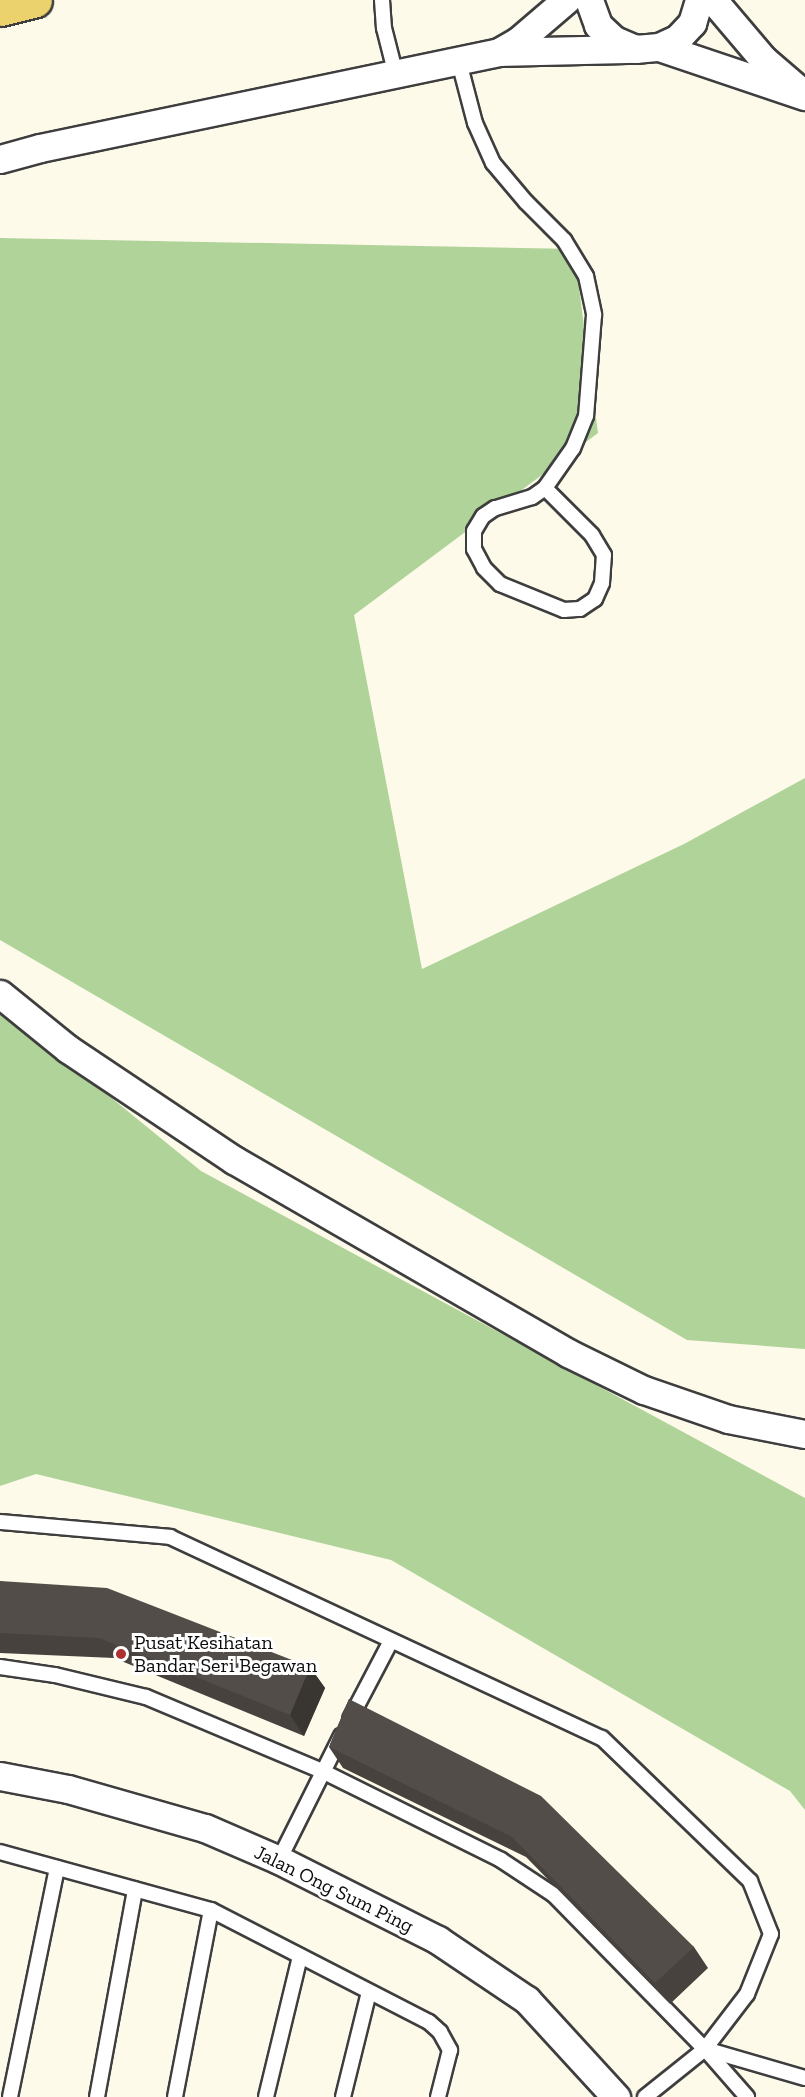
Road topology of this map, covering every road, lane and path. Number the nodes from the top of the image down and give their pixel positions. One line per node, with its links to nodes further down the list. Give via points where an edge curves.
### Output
1 (35, 0): 7 (main road)
2 (382, 0): 11 (lane, via 384,28)
3 (566, 0): 9 (street)
4 (589, 0): 8 (street, via 598,25 614,40)
5 (699, 0): 8 (street, via 692,23 678,39)
6 (713, 0): 12 (street, via 763,59)
7 (0, 9)
8 (647, 48): 9 (street); 12 (street)
9 (499, 52): 10 (street)
10 (459, 62): 11 (street); 14 (lane, via 475,123 493,163 564,240 586,276 594,315 586,416 573,448)
11 (396, 75): 13 (street)
12 (805, 95)
13 (0, 159)
14 (545, 488): 14 (lane, via 483,516 474,531 474,549 484,568 500,585 564,609 580,609 595,599 602,583 604,555 592,535)
15 (0, 994): 16 (street, via 68,1049 234,1160 568,1353 644,1390 707,1412)
16 (805, 1434)
17 (0, 1522): 18 (lane, via 170,1537)
18 (390, 1641): 20 (lane); 29 (lane, via 602,1738 750,1881 771,1934 747,1994)
19 (0, 1667): 20 (lane, via 146,1696)
20 (324, 1772): 23 (lane); 29 (lane, via 501,1860 554,1895)
21 (0, 1776): 23 (street, Jalan Ong Sum Ping, via 68,1789 205,1828)
22 (0, 1852): 24 (lane)
23 (279, 1860): 37 (street, Jalan Ong Sum Ping, via 438,1940 527,2000)
24 (57, 1868): 25 (lane); 31 (lane)
25 (135, 1889): 26 (lane); 32 (lane)
26 (211, 1910): 27 (lane); 33 (lane)
27 (300, 1956): 28 (lane); 34 (lane)
28 (369, 1992): 35 (lane); 36 (lane, via 429,2022 440,2032 450,2050)
29 (705, 2049): 30 (lane); 38 (lane); 39 (lane)
30 (805, 2078)
31 (10, 2097)
32 (97, 2097)
33 (175, 2097)
34 (266, 2097)
35 (343, 2097)
36 (438, 2097)
37 (616, 2097)
38 (645, 2097)
39 (747, 2097)

